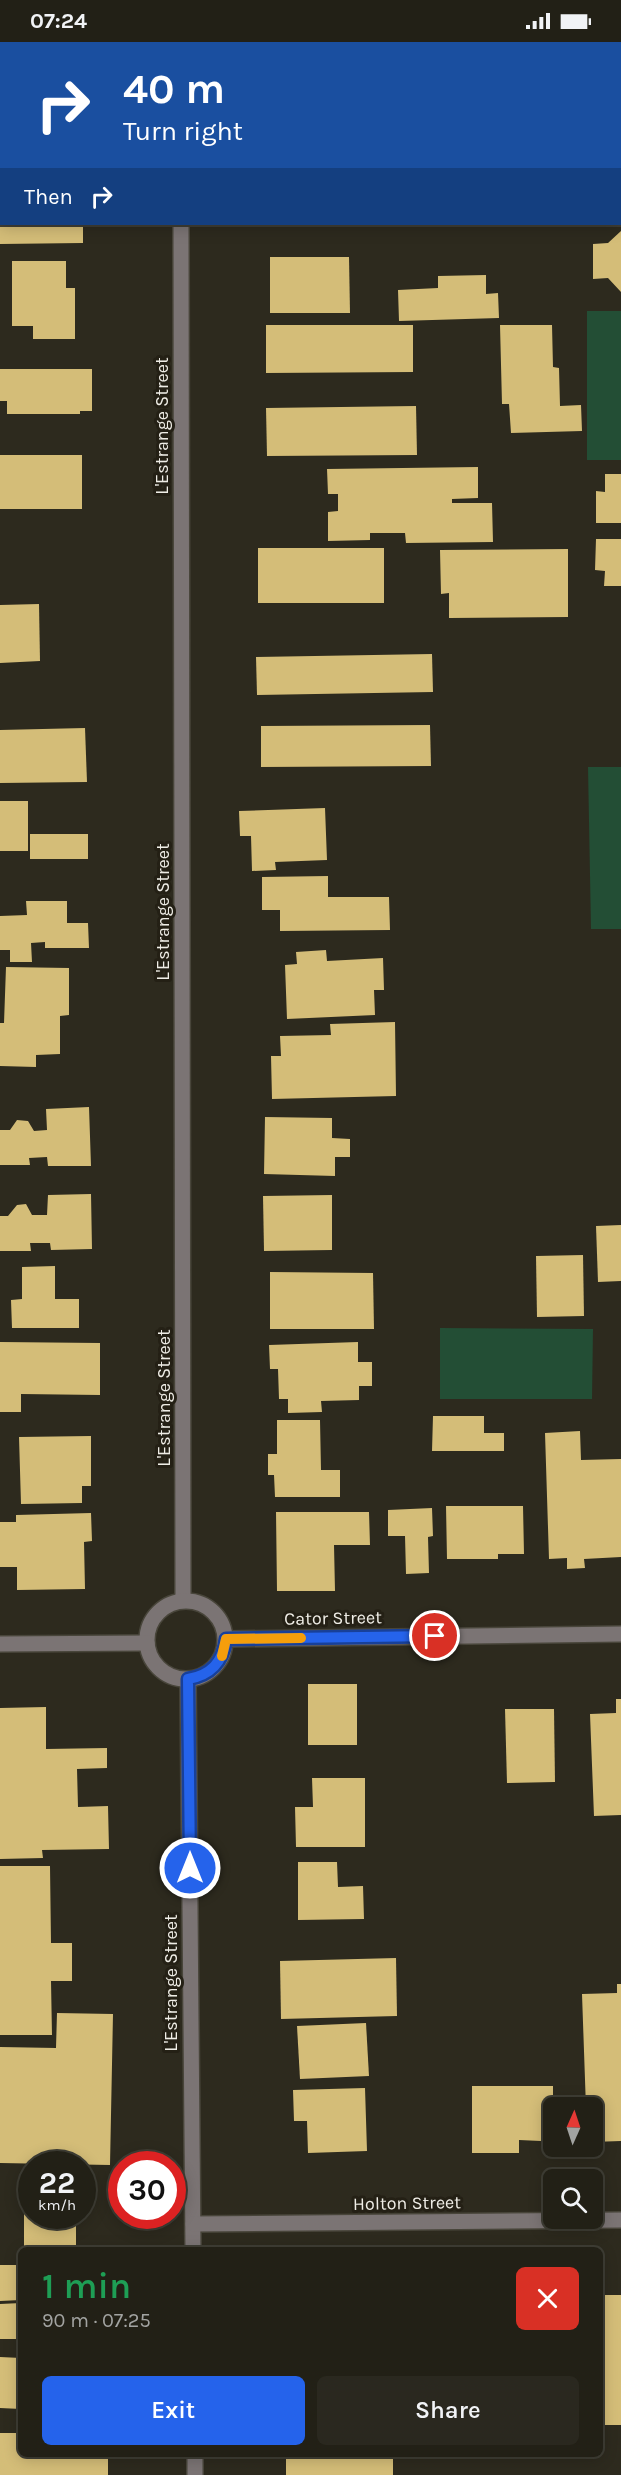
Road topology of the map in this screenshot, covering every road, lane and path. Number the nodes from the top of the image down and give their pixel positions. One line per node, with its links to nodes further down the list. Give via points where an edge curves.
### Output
1 (181, 225): 2 (street, L'Estrange Street)
2 (183, 1600): 4 (street, via 208,1607 218,1615); 5 (street, via 160,1610 152,1620)
3 (621, 1634): 4 (street, Cator Street)
4 (226, 1639): 7 (street, via 225,1651 211,1671)
5 (147, 1643): 6 (street); 7 (street, via 156,1665 176,1678)
6 (0, 1644)
7 (188, 1679): 9 (street, L'Estrange Street)
8 (621, 2220): 9 (street, Holton Street)
9 (193, 2224): 10 (street, L'Estrange Street)
10 (193, 2247)
11 (195, 2457): 12 (street)
12 (195, 2475)

